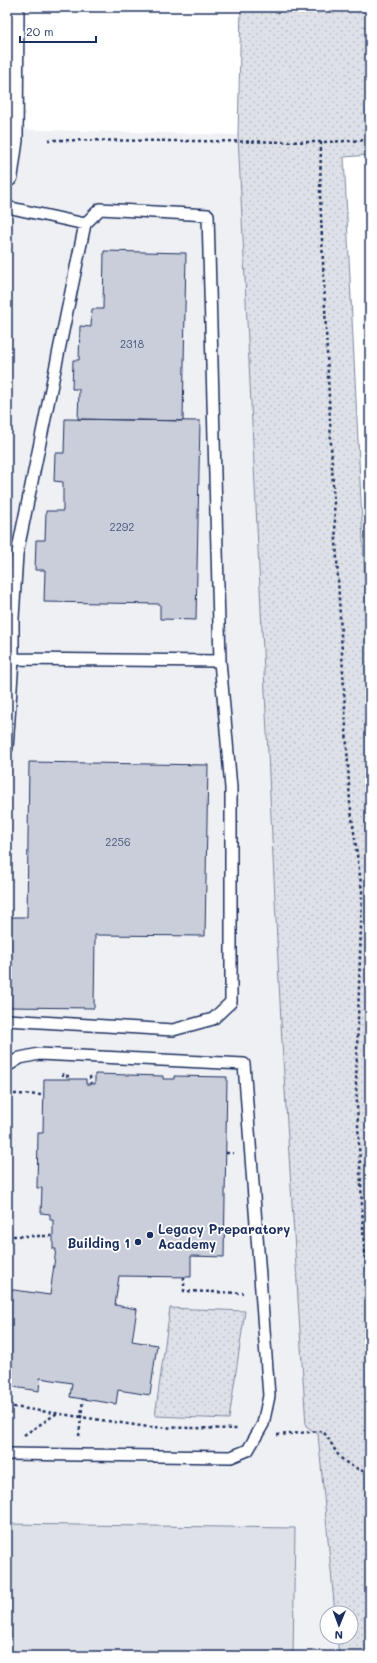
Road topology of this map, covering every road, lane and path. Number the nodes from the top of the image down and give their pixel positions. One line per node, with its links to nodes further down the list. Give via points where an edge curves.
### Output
1 (13, 7): 5 (street, via 12,140)
2 (48, 140): 4 (path)
3 (370, 140): 4 (path)
4 (321, 142): 21 (path, via 320,194 350,803 362,891 356,1084 364,1246)
5 (7, 176)
6 (7, 207): 7 (lane)
7 (85, 224): 8 (lane, via 17,554); 10 (lane, via 100,209 208,215)
8 (10, 617): 9 (lane)
9 (13, 659): 10 (lane); 11 (lane)
10 (220, 661): 12 (lane, via 231,788 231,1002 212,1019 173,1030)
11 (7, 748)
12 (7, 1020)
13 (7, 1066): 31 (lane, via 20,1058 39,1054 244,1064 269,1396 262,1424 248,1450 231,1457)
14 (14, 1094): 15 (path)
15 (44, 1095)
16 (224, 1230): 17 (path)
17 (246, 1231)
18 (7, 1236): 19 (path)
19 (53, 1236)
20 (184, 1277): 22 (path, via 184,1291)
21 (370, 1288)
22 (247, 1293)
23 (83, 1399): 26 (path)
24 (7, 1406): 25 (path)
25 (56, 1413): 26 (path); 28 (path)
26 (81, 1417): 27 (path, via 148,1427); 30 (path)
27 (238, 1429)
28 (23, 1435)
29 (273, 1435): 32 (path, via 322,1431 350,1466)
30 (78, 1438)
31 (7, 1454)
32 (370, 1474)

